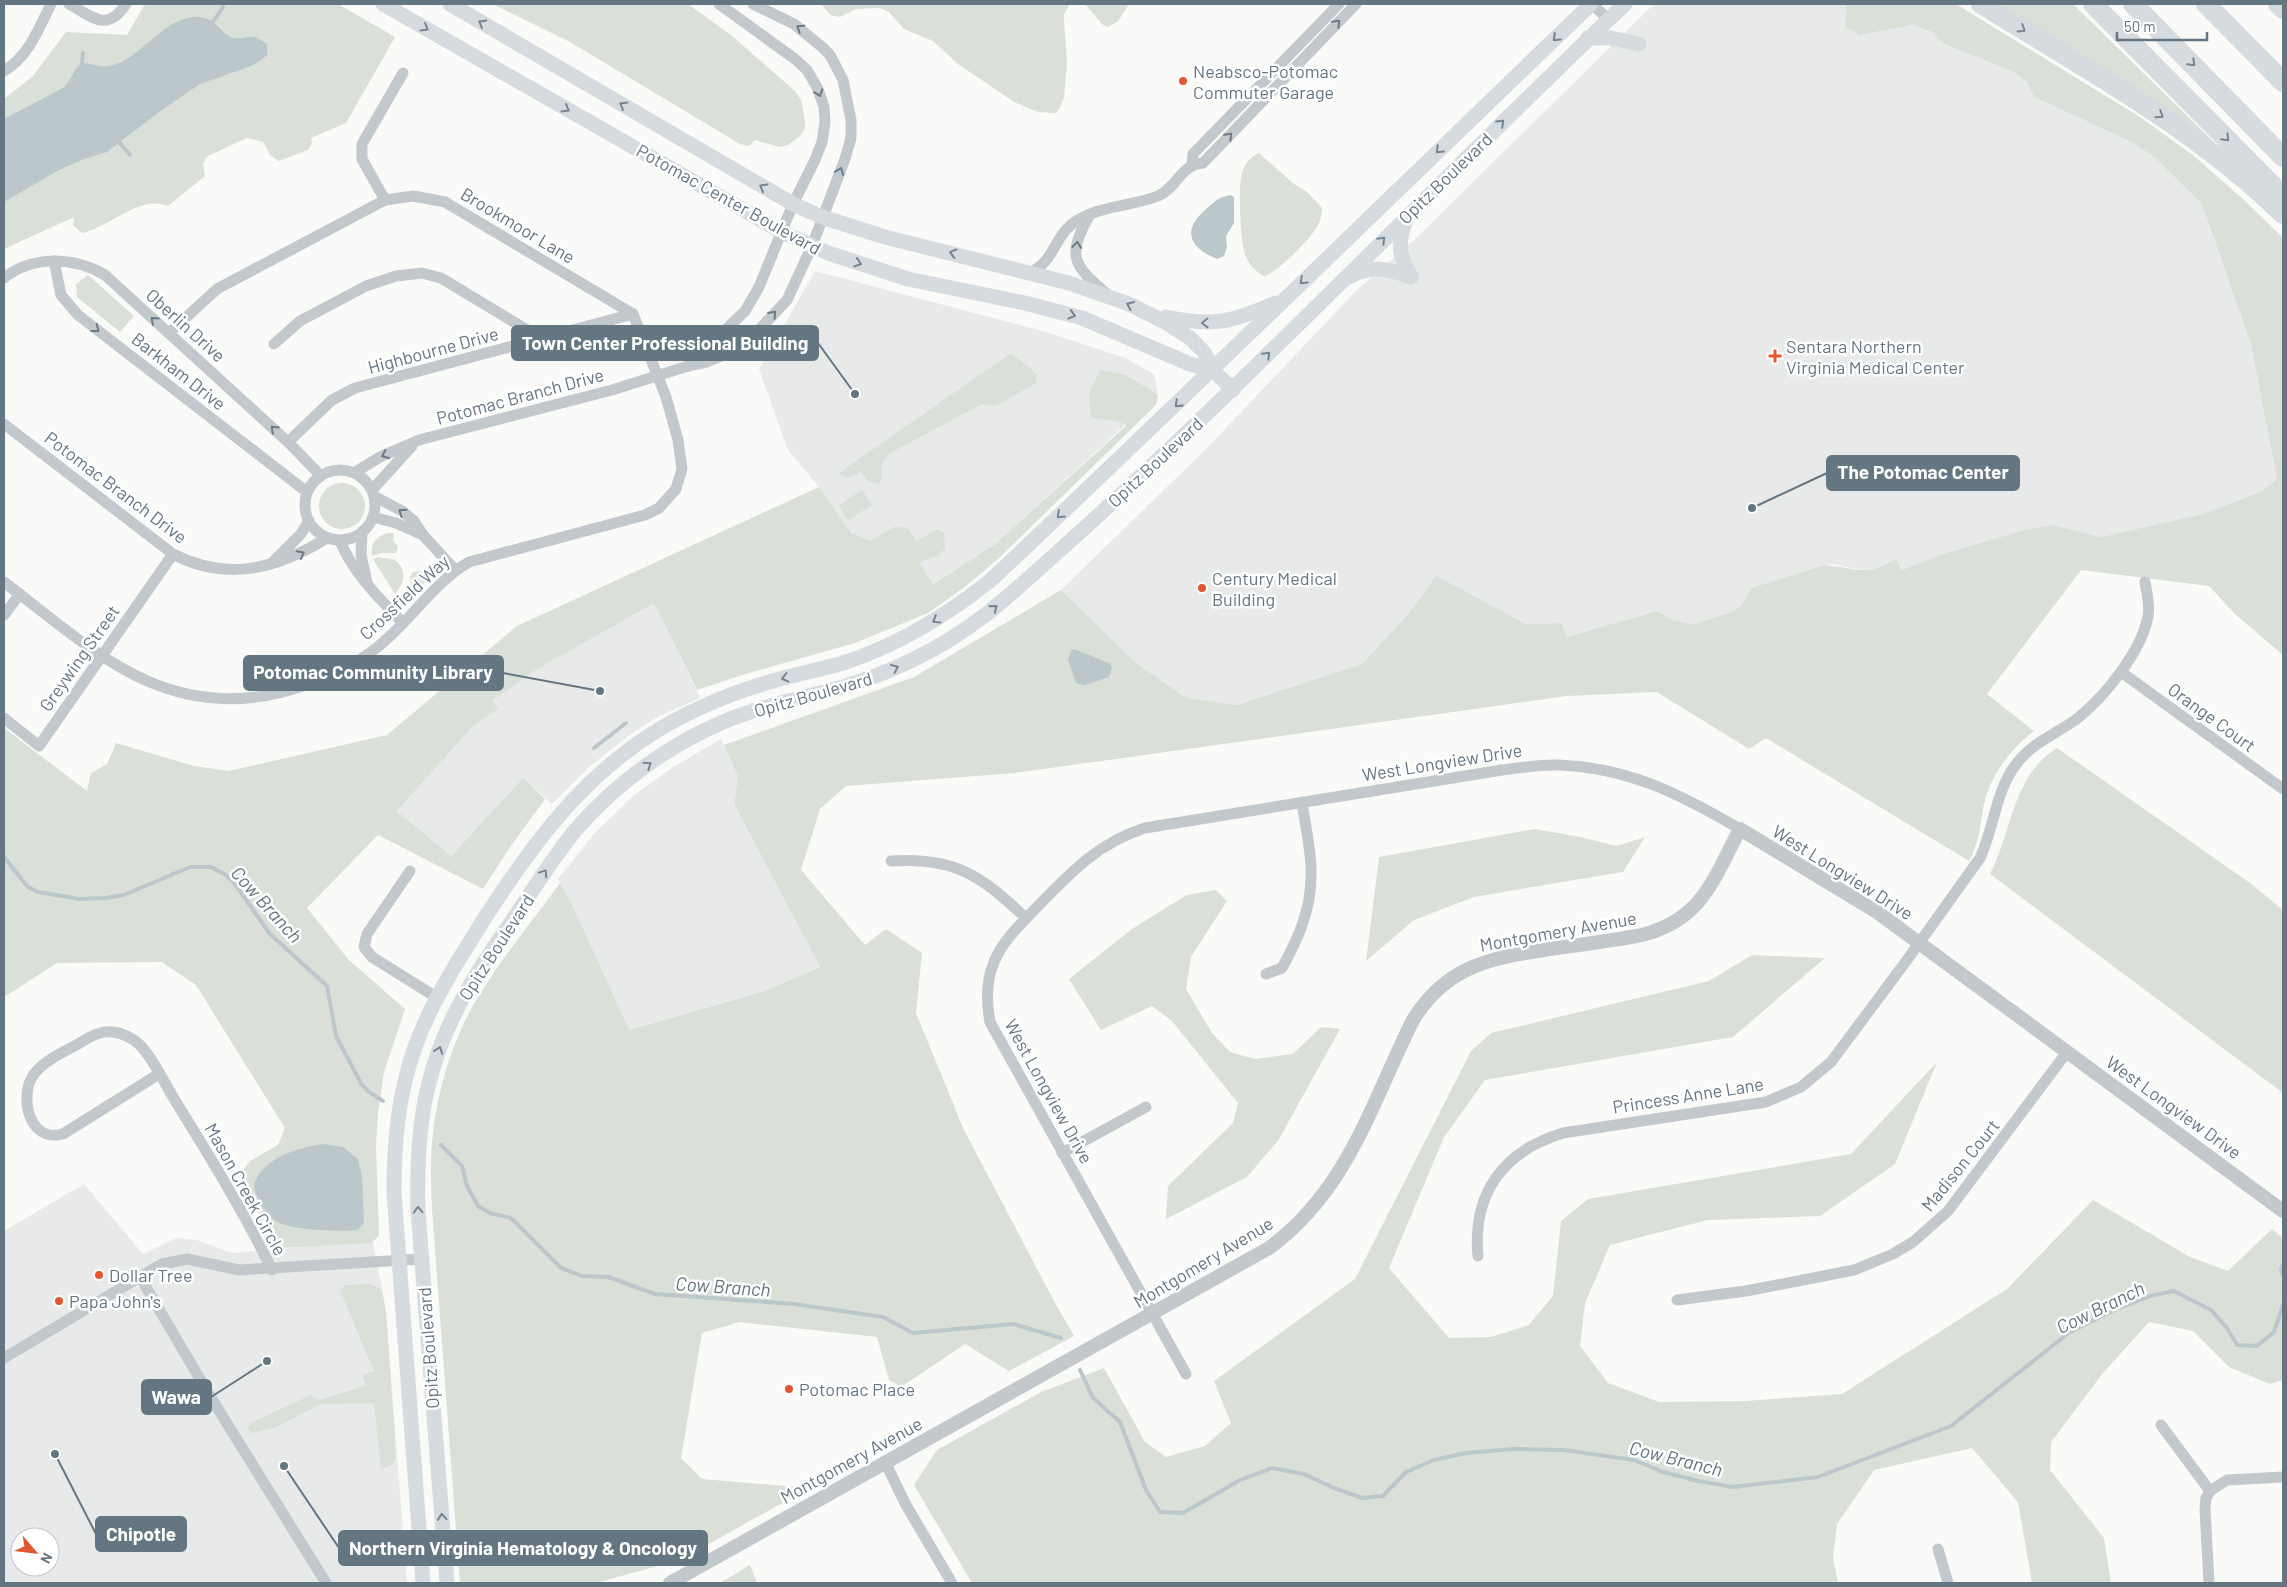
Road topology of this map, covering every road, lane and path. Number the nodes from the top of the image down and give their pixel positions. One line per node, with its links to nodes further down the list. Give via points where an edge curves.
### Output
1 (51, 4): 21 (street, via 30,45 21,57)
2 (69, 4): 3 (street, via 106,21 118,17)
3 (126, 4)
4 (383, 4): 33 (main road, Potomac Center Boulevard, one-way to 33)
5 (450, 4): 28 (main road, Potomac Center Boulevard, one-way to 5)
6 (719, 4): 28 (street, Potomac Branch Drive, one-way to 28, via 795,59 807,70 818,89 824,107 822,142)
7 (753, 4): 32 (street, Potomac Branch Drive, one-way to 7, via 851,138 843,80 830,55 810,35)
8 (1339, 4): 25 (street, via 1193,154)
9 (1356, 4): 25 (street, one-way to 9, via 1203,163)
10 (1591, 4): 18 (street); 40 (main road, Opitz Boulevard, one-way to 40)
11 (1624, 4): 18 (main road, Opitz Boulevard)
12 (1981, 4): 30 (highway, one-way to 30, via 2204,146)
13 (2093, 4): 26 (highway, one-way to 26)
14 (2133, 4): 24 (highway, one-way to 24)
15 (2206, 4): 23 (highway)
16 (2278, 4): 17 (highway)
17 (2283, 9)
18 (1608, 19): 19 (main road, Opitz Boulevard)
19 (1588, 38): 20 (main road, via 1611,38); 29 (main road, Opitz Boulevard, one-way to 19)
20 (1639, 44)
21 (5, 68)
22 (403, 74): 27 (street, via 362,144 362,159)
23 (2283, 82)
24 (2283, 157)
25 (1192, 164): 31 (street, via 1158,196)
26 (2283, 196)
27 (385, 200): 42 (street, Brookmoor Lane, via 413,196 445,202); 43 (street, Brookmoor Lane, via 217,289)
28 (793, 204): 32 (main road, Potomac Center Boulevard); 33 (street, Potomac Branch Drive)
29 (1409, 213): 38 (main road, Opitz Boulevard, one-way to 29); 38 (main road, via 1400,235 1400,249 1411,277 1378,268 1358,272)
30 (2283, 214)
31 (1089, 216): 36 (street, via 1071,225 1049,258); 39 (street, one-way to 31, via 1084,273 1077,261 1077,241)
32 (822, 217): 34 (street, Potomac Branch Drive); 36 (main road, Potomac Center Boulevard, one-way to 32, via 885,237)
33 (782, 232): 34 (main road, Potomac Center Boulevard); 46 (street, Potomac Branch Drive, via 745,311)
34 (812, 246): 46 (street, Potomac Branch Drive, one-way to 34, via 708,362 736,350 756,333 787,300); 47 (main road, Potomac Center Boulevard, one-way to 47, via 908,279 1082,318 1190,364)
35 (54, 261): 37 (street, Oberlin Drive, via 25,267); 43 (street, Oberlin Drive, one-way to 35, via 104,275 79,263); 55 (street, Barkham Drive, one-way to 55, via 61,295 78,314)
36 (1030, 273): 39 (main road, Potomac Center Boulevard)
37 (4, 278)
38 (1338, 284): 49 (main road, Opitz Boulevard, one-way to 38)
39 (1111, 296): 41 (main road, Potomac Center Boulevard, one-way to 39)
40 (1285, 299): 41 (main road, one-way to 41, via 1240,318 1221,322 1197,323); 47 (main road, Opitz Boulevard)
41 (1149, 313): 47 (main road, Potomac Center Boulevard, via 1190,338 1204,352)
42 (633, 314): 44 (street, Highbourne Drive); 48 (street)
43 (169, 333): 52 (street, Oberlin Drive, one-way to 43)
44 (542, 339): 45 (street, via 441,278 422,273 396,276 366,286 300,321); 52 (street, Highbourne Drive, via 355,388 332,400)
45 (274, 344)
46 (688, 366): 48 (street, Potomac Branch Drive)
47 (1213, 370): 49 (main road, Potomac Center Boulevard); 83 (main road, Opitz Boulevard, one-way to 83, via 991,580 936,621 875,652 736,692 673,721 621,755 556,818 490,909)
48 (659, 376): 51 (street, Potomac Branch Drive); 65 (street, Crossfield Way, via 678,440 682,469 676,489 659,508 645,515 469,562)
49 (1233, 390): 90 (main road, Opitz Boulevard, one-way to 49, via 419,1149 427,1088 436,1056 463,996 561,848 581,824 637,773 698,734 754,710 882,674 952,638 1004,600)
50 (4, 424): 63 (street, Potomac Branch Drive)
51 (419, 440): 53 (street, Potomac Branch Drive, one-way to 53); 56 (street, Potomac Branch Drive, via 394,463)
52 (288, 442): 54 (street, Oberlin Drive)
53 (354, 473): 54 (street, via 337,470); 56 (street)
54 (322, 476): 55 (street)
55 (307, 492): 58 (street)
56 (373, 493): 57 (street); 60 (street, one-way to 56, via 414,521)
57 (373, 517): 59 (street); 60 (street)
58 (309, 521): 61 (street); 64 (street, via 300,535)
59 (362, 532): 62 (street); 67 (street, via 361,554)
60 (423, 535): 65 (street)
61 (327, 538): 62 (street); 64 (street, Potomac Branch Drive, one-way to 61, via 294,558)
62 (340, 540): 67 (street, via 350,563)
63 (173, 554): 64 (street, Potomac Branch Drive, via 192,564 225,570 243,570); 72 (street, Greywing Street)
64 (272, 563)
65 (455, 570): 71 (street, Crossfield Way)
66 (4, 582): 69 (street, Crossfield Way)
67 (367, 582): 71 (street)
68 (2146, 582): 73 (street, Princess Anne Lane, via 2148,616)
69 (20, 594): 70 (street); 72 (street, Crossfield Way)
70 (4, 615)
71 (404, 623): 72 (street, Crossfield Way, via 376,648 323,680 262,697 227,699 176,692 152,684)
72 (102, 657): 74 (street, Greywing Street, via 39,746)
73 (2121, 672): 75 (street, Orange Court); 81 (street, Princess Anne Lane, via 2077,718 2043,738 2017,762 2001,790 1980,858)
74 (4, 718)
75 (2283, 789)
76 (1302, 802): 77 (street, West Longview Drive, via 1502,770 1557,765 1617,773 1647,782 1688,799); 80 (street, West Longview Drive, via 1146,828 1120,836 1074,869); 82 (street, via 1311,876 1307,905 1299,937 1282,968)
77 (1740, 829): 81 (street, West Longview Drive, via 1847,893); 95 (street, Montgomery Avenue, via 1702,899 1673,924 1637,936 1486,960 1462,971 1439,988 1413,1020 1343,1168 1314,1209 1292,1231 1257,1256)
78 (891, 861): 80 (street, via 929,861 963,870 995,889)
79 (410, 871): 83 (street, via 368,934 364,946 372,957)
80 (1026, 918): 87 (street, West Longview Drive, via 1006,940 994,963 987,1008 993,1030)
81 (1919, 944): 84 (street, West Longview Drive); 89 (street, Princess Anne Lane, via 1830,1062 1801,1087 1766,1102 1563,1133 1520,1153 1500,1172 1486,1194 1478,1224)
82 (1266, 974)
83 (436, 997): 91 (main road, Opitz Boulevard, via 414,1051 396,1127 394,1192)
84 (2067, 1052): 88 (street, West Longview Drive); 94 (street, Madison Court, via 1948,1211 1913,1242 1854,1270 1769,1287)
85 (159, 1074): 85 (street, Mason Creek Circle, via 134,1040 112,1032 99,1034 49,1060 37,1071 27,1094 28,1111 42,1133 52,1136 63,1134); 92 (street, Mason Creek Circle, via 257,1238)
86 (1146, 1107): 87 (street)
87 (1062, 1153): 95 (street, West Longview Drive)
88 (2283, 1210)
89 (1478, 1256)
90 (421, 1259): 91 (street, Mason Creek Circle); 105 (main road, Opitz Boulevard, one-way to 90)
91 (398, 1261): 92 (street, Mason Creek Circle); 104 (main road, Opitz Boulevard)
92 (272, 1270): 93 (street, via 239,1270 187,1259 162,1264)
93 (140, 1277): 96 (street); 103 (street)
94 (1677, 1300)
95 (1153, 1314): 97 (street, West Longview Drive); 99 (street, Montgomery Avenue)
96 (4, 1358)
97 (1186, 1374)
98 (2161, 1425): 101 (street)
99 (885, 1462): 106 (street, Montgomery Avenue); 107 (street)
100 (2283, 1477): 101 (street, via 2226,1480)
101 (2210, 1490): 109 (street, via 2205,1509)
102 (1938, 1549): 108 (street)
103 (326, 1583)
104 (423, 1583)
105 (447, 1583)
106 (670, 1583)
107 (952, 1583)
108 (1948, 1583)
109 (2209, 1583)

